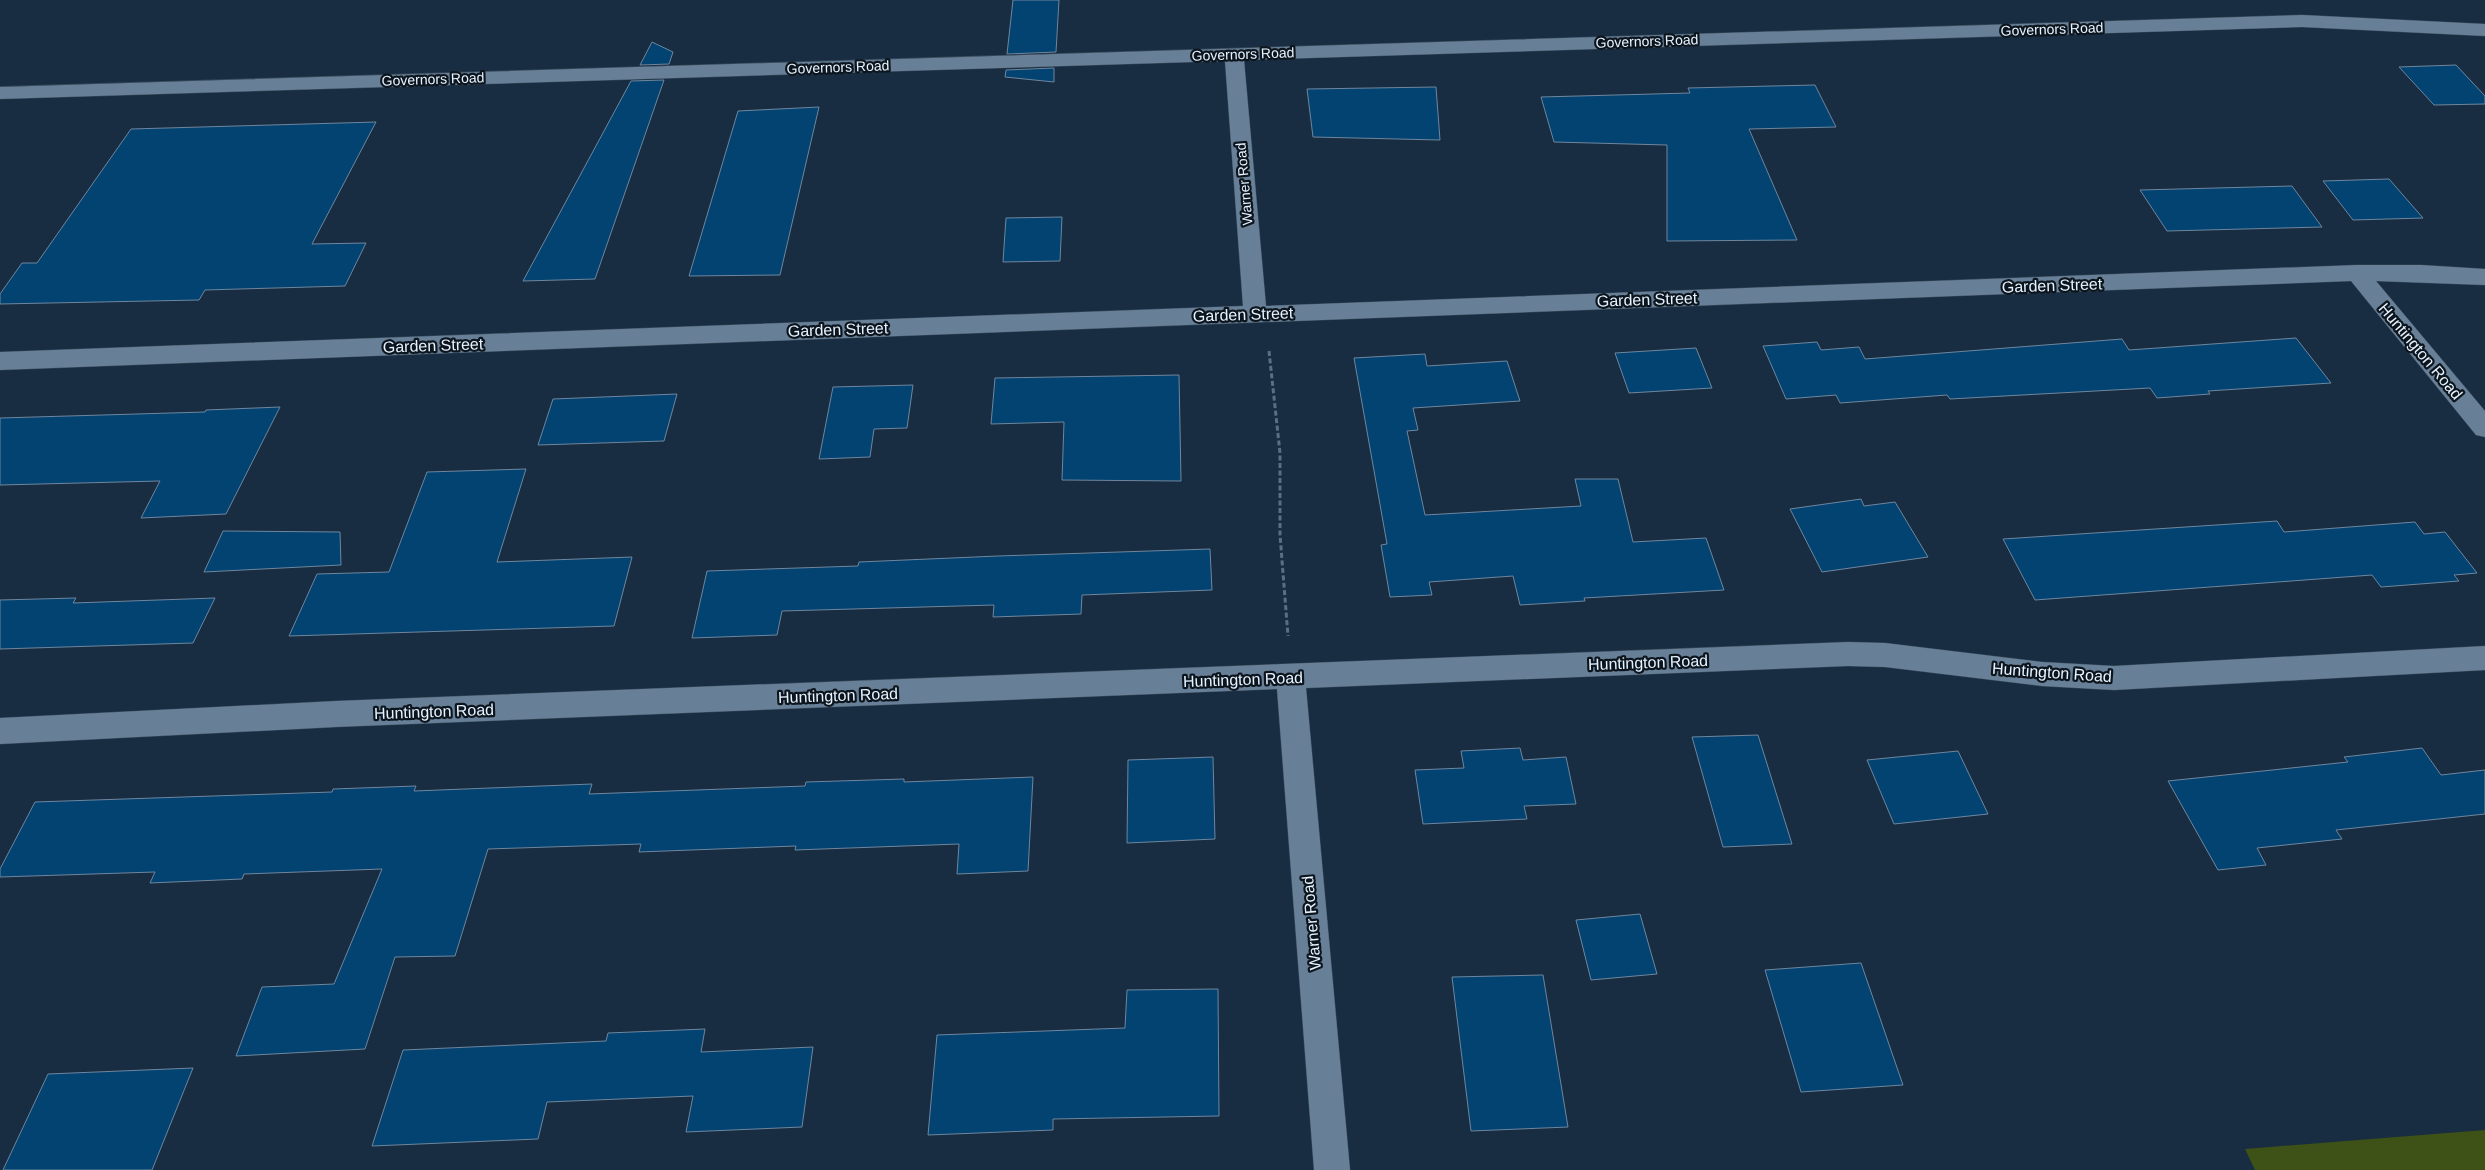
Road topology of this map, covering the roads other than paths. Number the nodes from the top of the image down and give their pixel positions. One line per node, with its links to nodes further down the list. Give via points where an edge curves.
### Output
1 (2485, 30): 2 (street, Governors Road, via 2302,21)
2 (1234, 54): 3 (street, Governors Road); 6 (street, Warner Road)
3 (0, 93)
4 (2357, 273): 5 (street, Garden Street); 6 (street, Garden Street); 8 (street, Huntington Road)
5 (2485, 277)
6 (1260, 314): 7 (street, Garden Street)
7 (0, 361)
8 (2485, 428)
9 (2485, 658): 10 (street, Huntington Road, via 2114,678 1848,654)
10 (1291, 677): 11 (street, Huntington Road); 12 (street, Warner Road)
11 (0, 731)
12 (1332, 1170)

